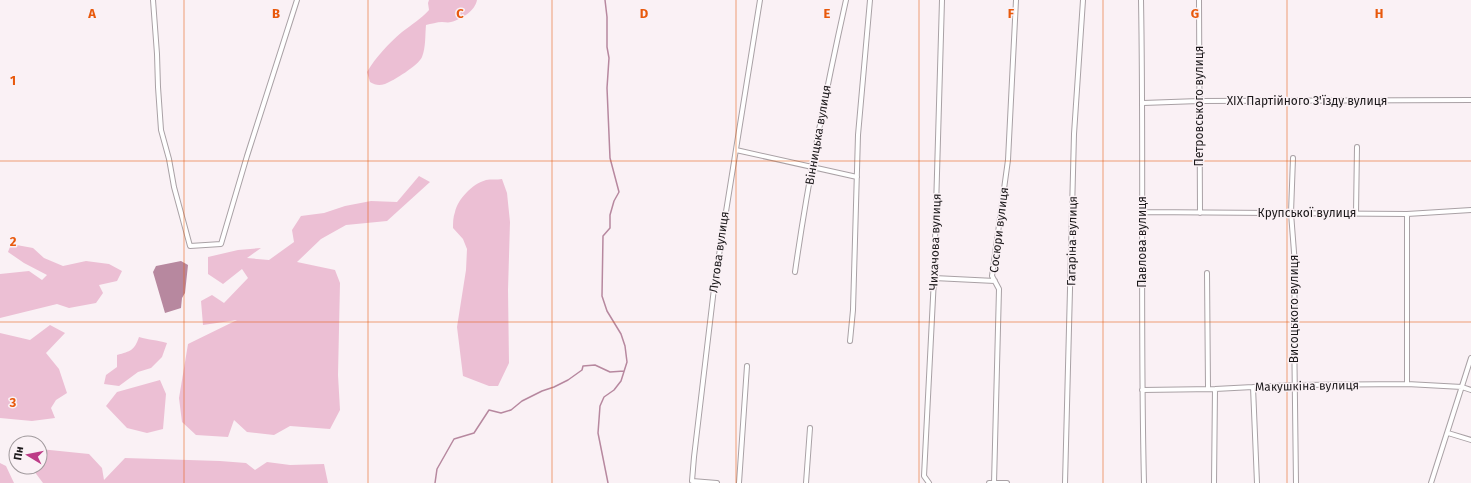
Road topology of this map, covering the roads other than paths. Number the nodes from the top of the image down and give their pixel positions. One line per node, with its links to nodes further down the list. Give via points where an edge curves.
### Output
1 (153, 0): 2 (street, via 162,130 190,246 221,244)
2 (297, 0)
3 (760, 0): 15 (street, Лугова вулиця)
4 (846, 0): 17 (street, Вінницька вулиця)
5 (870, 0): 18 (street, via 858,135)
6 (942, 0): 27 (street, Чихачова вулиця)
7 (1016, 0): 28 (street, Сосюри вулиця, via 1008,160 992,276)
8 (1083, 0): 50 (street, Гагаріна вулиця, via 1074,134)
9 (1141, 0): 13 (street, Павлова вулиця)
10 (1199, 0): 12 (street, Петровського вулиця)
11 (1471, 100): 12 (street, XIX Партійного З'їзду вулиця)
12 (1199, 101): 13 (street, XIX Партійного З'їзду вулиця); 21 (street, Петровського вулиця)
13 (1143, 103): 20 (street, Павлова вулиця)
14 (1357, 147): 23 (street)
15 (736, 150): 17 (street); 43 (street, Лугова вулиця, via 715,280 692,482)
16 (1293, 158): 22 (street, Висоцького вулиця)
17 (812, 166): 18 (street); 25 (street, Вінницька вулиця)
18 (857, 177): 29 (street)
19 (1471, 210): 24 (street, Крупської вулиця)
20 (1142, 212): 21 (street, Крупської вулиця); 38 (street, Павлова вулиця)
21 (1200, 213): 22 (street, Крупської вулиця)
22 (1291, 213): 23 (street, Крупської вулиця); 33 (street, Висоцького вулиця, via 1295,265)
23 (1356, 213): 24 (street, Крупської вулиця)
24 (1407, 214): 32 (street)
25 (795, 272)
26 (1206, 273): 36 (street)
27 (934, 278): 28 (street); 46 (street, Чихачова вулиця, via 924,476)
28 (994, 281): 48 (street, Сосюри вулиця, via 999,289)
29 (850, 341)
30 (1471, 358): 35 (street)
31 (747, 366): 44 (street)
32 (1407, 384): 33 (street, Макушкіна вулиця); 35 (street, Макушкіна вулиця)
33 (1294, 385): 34 (street, Макушкіна вулиця); 54 (street, Висоцького вулиця)
34 (1253, 387): 37 (street, Макушкіна вулиця); 53 (street)
35 (1462, 387): 39 (street, Макушкіна вулиця); 41 (street)
36 (1208, 388): 37 (street, Макушкіна вулиця); 38 (street, Макушкіна вулиця)
37 (1215, 389): 52 (street)
38 (1142, 390): 51 (street, Павлова вулиця)
39 (1471, 390)
40 (810, 428): 45 (street)
41 (1448, 432): 42 (street); 55 (street)
42 (1471, 440)
43 (717, 483)
44 (739, 483)
45 (806, 483)
46 (929, 483)
47 (989, 483): 48 (street)
48 (994, 483): 49 (street)
49 (1007, 483)
50 (1065, 483)
51 (1144, 483)
52 (1214, 483)
53 (1257, 483)
54 (1296, 483)
55 (1431, 483)

